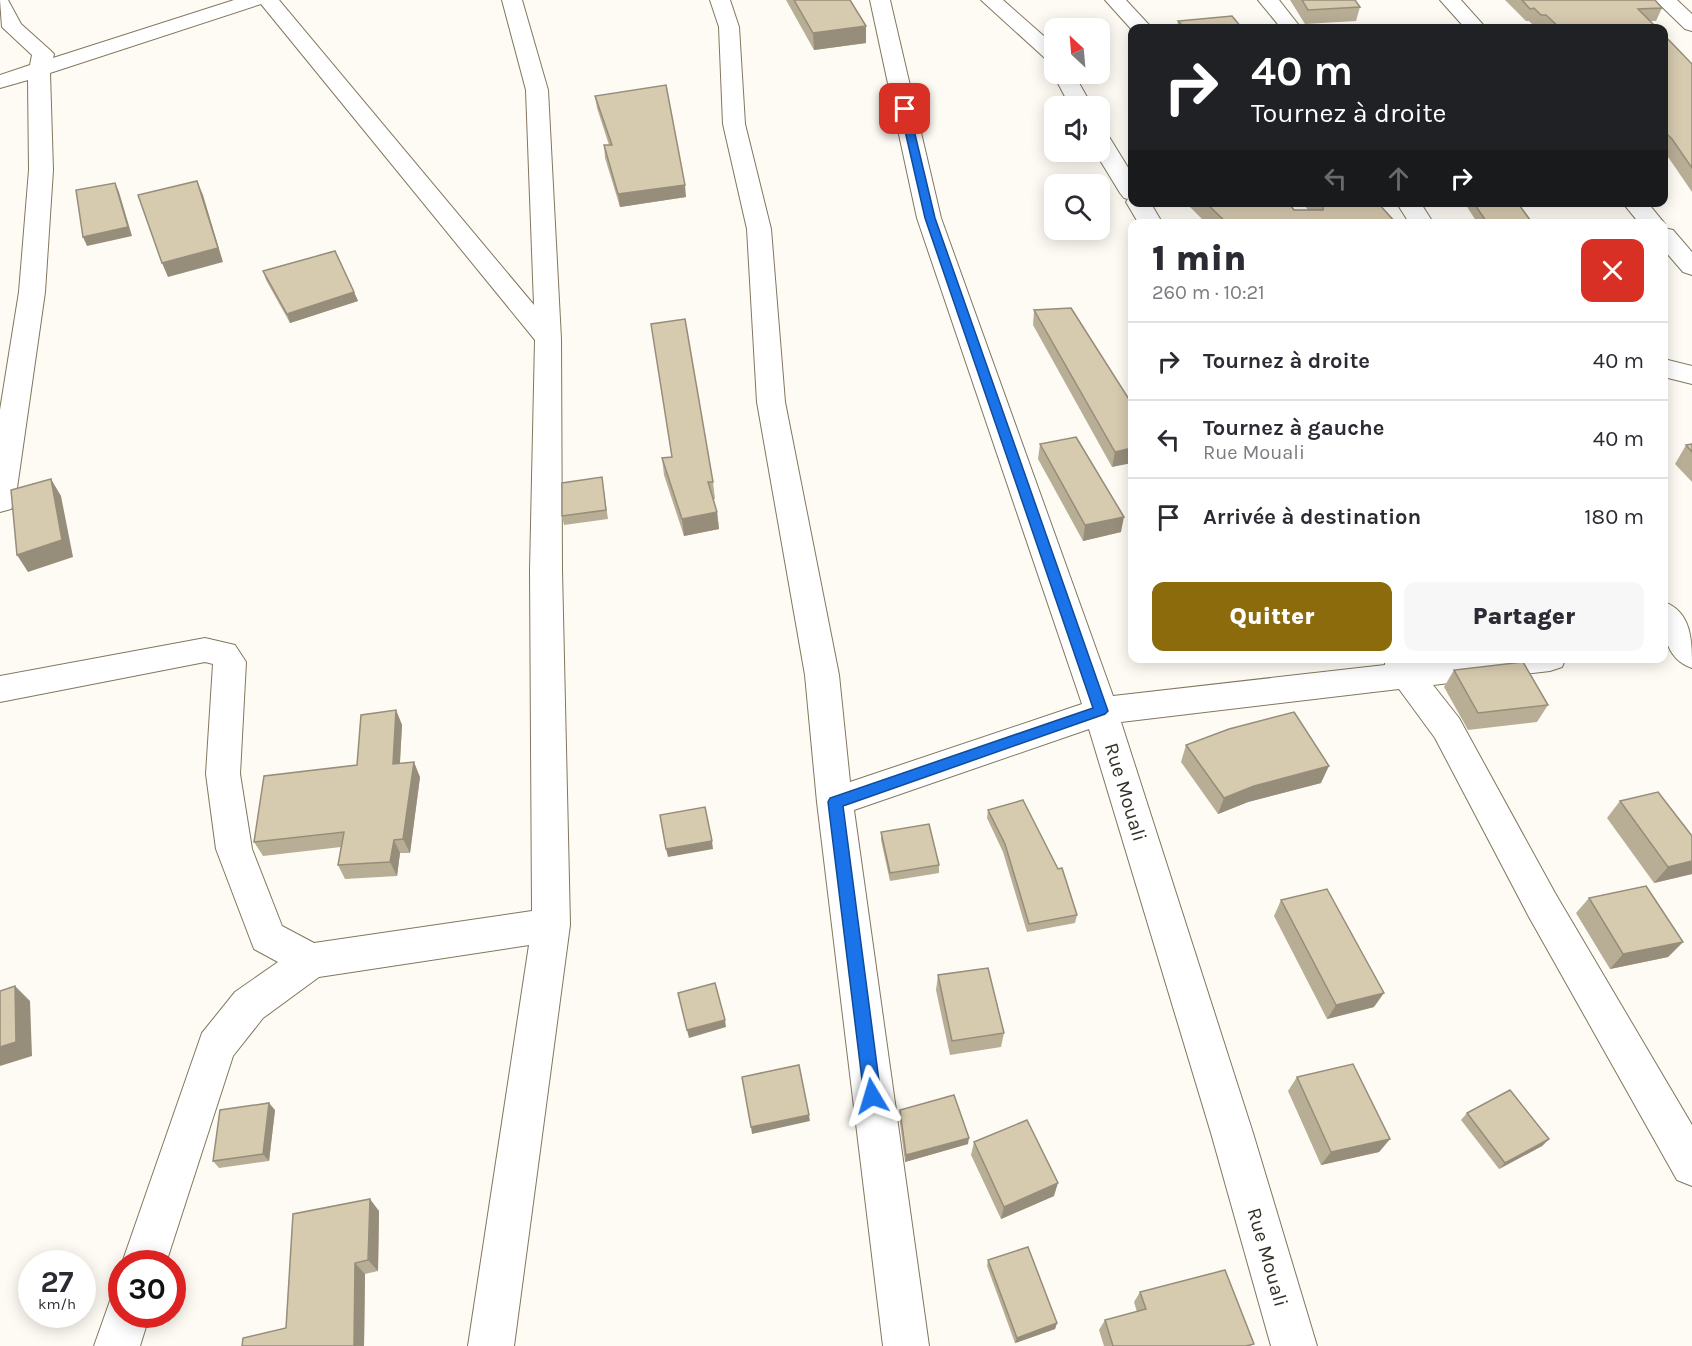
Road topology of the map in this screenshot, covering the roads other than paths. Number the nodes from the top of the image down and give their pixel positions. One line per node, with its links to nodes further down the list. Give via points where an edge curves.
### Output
1 (254, 0): 17 (street)
2 (267, 0): 25 (street)
3 (512, 0): 25 (street, via 537,90)
4 (720, 0): 35 (street, via 729,27 734,124 759,229 771,402 822,675)
5 (880, 0): 34 (street, Rue Mouali, via 930,218)
6 (991, 0): 16 (street)
7 (1115, 0): 12 (street)
8 (1268, 0): 13 (street)
9 (1450, 0): 14 (street)
10 (1665, 0): 15 (street)
11 (0, 3): 17 (street, via 12,27 43,54)
12 (1138, 24)
13 (1288, 24)
14 (1472, 24)
15 (1692, 26)
16 (1044, 47)
17 (39, 71): 18 (street); 28 (street, via 41,170 32,292)
18 (0, 82)
19 (1110, 157): 20 (street)
20 (1128, 187)
21 (1638, 207): 22 (street)
22 (1649, 219)
23 (1668, 240): 24 (street)
24 (1692, 267)
25 (548, 339): 36 (street, via 546,570)
26 (1668, 369): 27 (street)
27 (1692, 375)
28 (0, 502)
29 (1668, 623): 30 (street)
30 (1679, 647)
31 (1468, 663): 32 (street)
32 (1403, 667): 34 (street); 38 (street, via 1447,728 1542,905)
33 (0, 689): 37 (street, via 205,650 223,654 230,662 223,774 234,849 267,937)
34 (1101, 711): 35 (street); 44 (street, Rue Mouali)
35 (835, 802): 43 (street)
36 (551, 925): 37 (street); 42 (street)
37 (311, 961): 39 (street, via 249,1005 216,1046)
38 (1692, 1165)
39 (148, 1250)
40 (123, 1328): 41 (street)
41 (117, 1346)
42 (491, 1346)
43 (906, 1346)
44 (1294, 1346)

